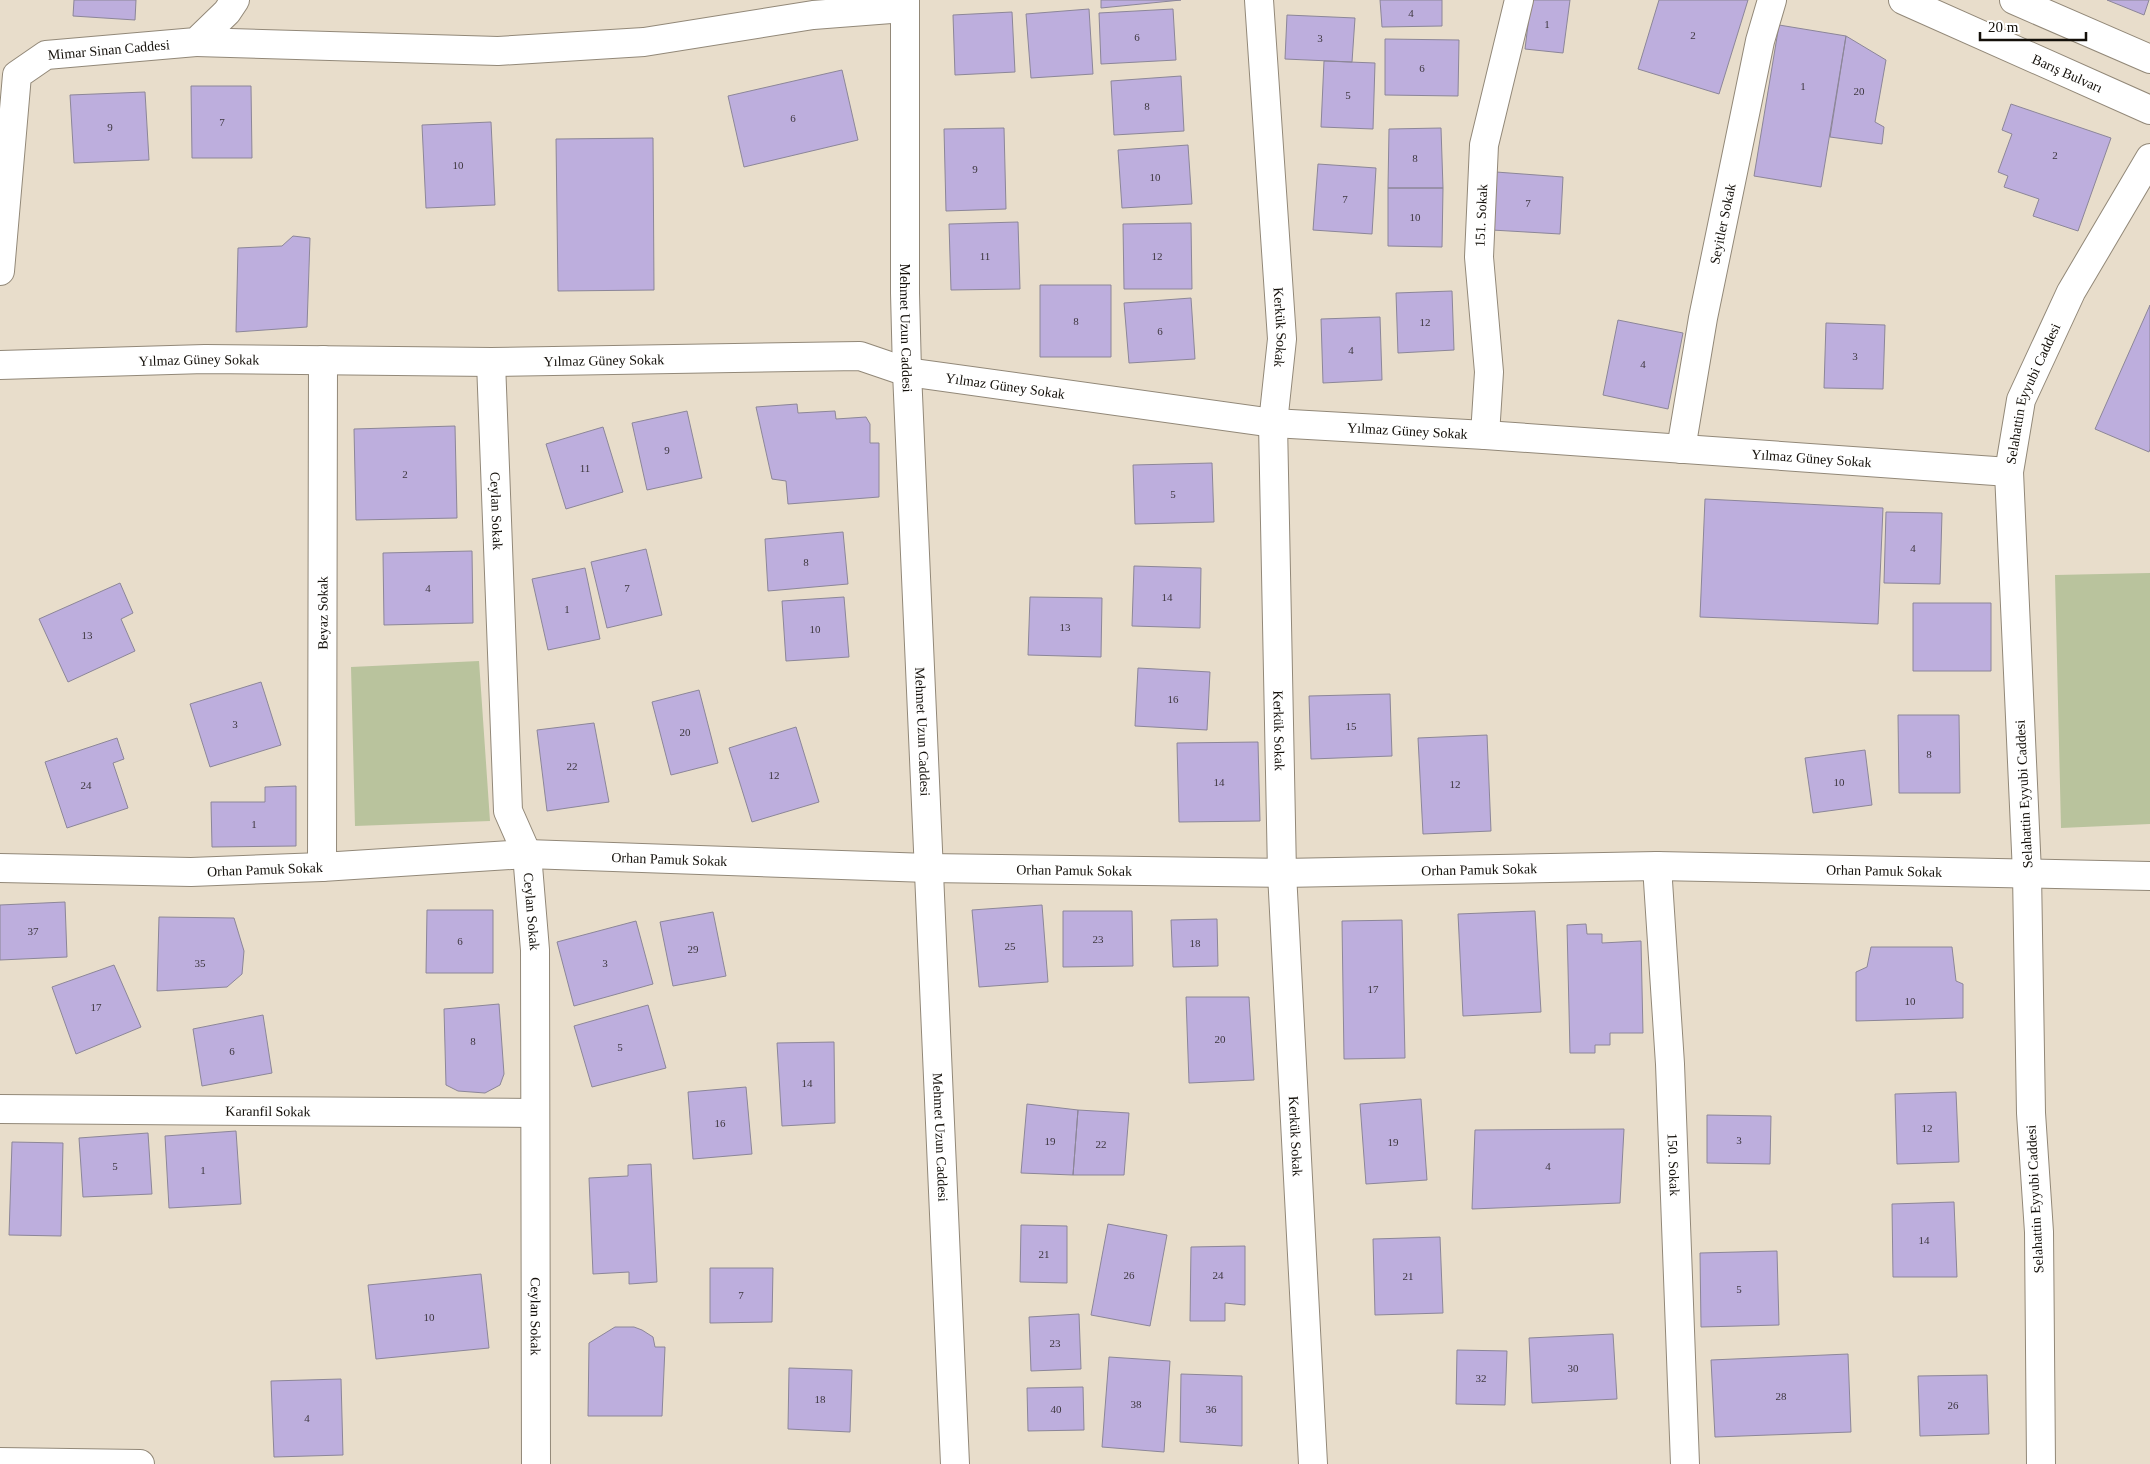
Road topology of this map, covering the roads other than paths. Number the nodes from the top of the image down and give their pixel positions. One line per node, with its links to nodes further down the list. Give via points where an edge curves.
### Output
1 (236, 0): 8 (street)
2 (1259, 0): 17 (street, Kerkük Sokak, via 1282,339)
3 (1518, 0): 18 (street, 151. Sokak, via 1484,145 1479,257 1489,372)
4 (1772, 0): 19 (street, Seyitler Sokak, via 1760,41 1705,308)
5 (1902, 0): 10 (street, Barış Bulvarı)
6 (2014, 0): 9 (street)
7 (905, 4): 8 (street, via 644,42 498,51); 16 (street, Mehmet Uzun Caddesi)
8 (196, 42): 12 (street, Mimar Sinan Caddesi, via 46,55 17,75)
9 (2150, 59)
10 (2150, 110)
11 (2150, 158): 20 (street, Selahattin Eyyubi Caddesi, via 2071,292 2021,400)
12 (0, 271)
13 (323, 360): 14 (street, Yılmaz Güney Sokak); 15 (street, Yılmaz Güney Sokak, via 204,359); 22 (street, Beyaz Sokak)
14 (491, 362): 16 (street, Yılmaz Güney Sokak, via 860,356); 21 (street, Ceylan Sokak, via 508,810)
15 (0, 366)
16 (907, 372): 17 (street, Yılmaz Güney Sokak); 25 (street, Mehmet Uzun Caddesi)
17 (1273, 423): 18 (street, Yılmaz Güney Sokak); 26 (street, Kerkük Sokak)
18 (1485, 435): 19 (street, Yılmaz Güney Sokak)
19 (1681, 449): 20 (street, Yılmaz Güney Sokak)
20 (2009, 472): 27 (street, Selahattin Eyyubi Caddesi)
21 (527, 854): 22 (street, Orhan Pamuk Sokak); 25 (street, Orhan Pamuk Sokak); 30 (street, Ceylan Sokak, via 535,950)
22 (322, 866): 24 (street, Orhan Pamuk Sokak, via 191,872)
23 (1657, 866): 26 (street, Orhan Pamuk Sokak); 27 (street, Orhan Pamuk Sokak); 36 (street, 150. Sokak, via 1670,1064)
24 (0, 868)
25 (928, 868): 26 (street, Orhan Pamuk Sokak); 34 (street, Mehmet Uzun Caddesi)
26 (1282, 873): 35 (street, Kerkük Sokak)
27 (2028, 873): 28 (street, Orhan Pamuk Sokak); 37 (street, Selahattin Eyyubi Caddesi, via 2031,1113 2039,1232)
28 (2150, 876)
29 (0, 1109): 30 (street, Karanfil Sokak)
30 (535, 1113): 33 (street, Ceylan Sokak)
31 (0, 1462): 32 (street)
32 (140, 1464)
33 (536, 1464)
34 (954, 1464)
35 (1313, 1464)
36 (1685, 1464)
37 (2041, 1464)

